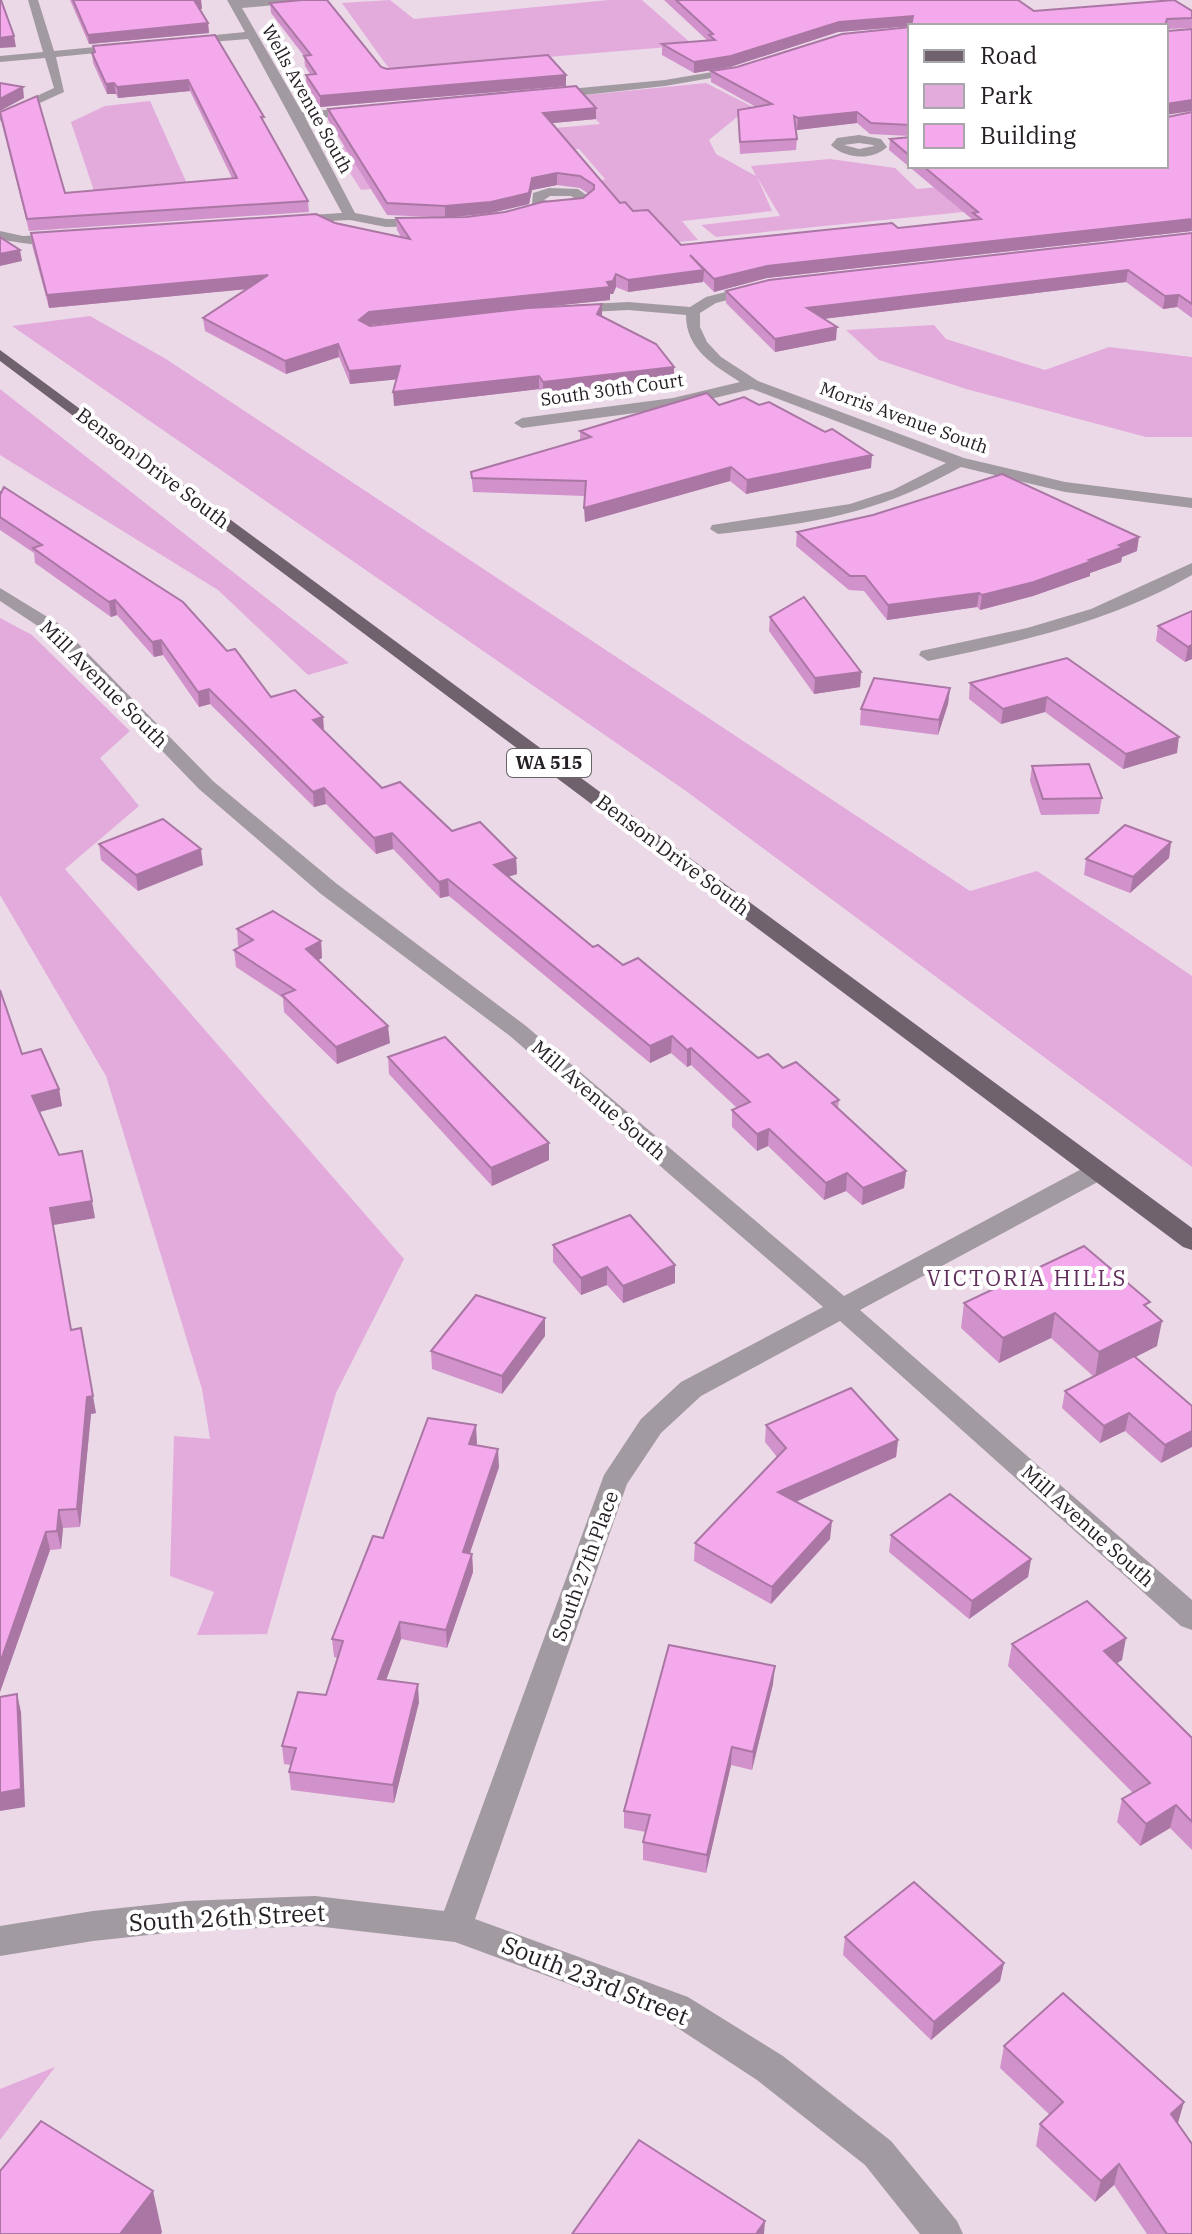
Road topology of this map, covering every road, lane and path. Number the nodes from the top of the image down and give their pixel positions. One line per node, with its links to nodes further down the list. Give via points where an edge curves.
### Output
1 (33, 0): 7 (street)
2 (296, 0): 3 (street)
3 (234, 3): 4 (street, Wells Avenue South)
4 (252, 35): 5 (street); 12 (street, Wells Avenue South)
5 (179, 42)
6 (137, 46): 7 (street)
7 (51, 54): 8 (street); 13 (street, via 60,90)
8 (0, 59)
9 (756, 66): 10 (street, via 665,83)
10 (538, 96)
11 (374, 109): 12 (street)
12 (298, 116): 18 (street, Wells Avenue South)
13 (0, 117)
14 (895, 143): 15 (street)
15 (880, 144)
16 (546, 206): 17 (street)
17 (528, 212)
18 (350, 216): 19 (street); 20 (street, via 386,223)
19 (275, 221)
20 (443, 222)
21 (5, 236): 22 (street)
22 (84, 236)
23 (767, 285): 24 (street, via 711,300)
24 (693, 311): 25 (street, via 628,306); 27 (street, Morris Avenue South, via 700,344)
25 (551, 312)
26 (0, 354): 35 (main road, Benson Drive South / WA 515)
27 (753, 384): 28 (street, South 30th Court, via 673,403); 29 (street, Morris Avenue South)
28 (522, 423)
29 (959, 462): 30 (street, Morris Avenue South, via 1065,487); 31 (street, via 898,494 859,507)
30 (1192, 503)
31 (718, 529)
32 (1192, 568): 34 (street, via 1158,590 1102,614 1033,635)
33 (0, 593): 37 (street, Mill Avenue South, via 53,628 206,785 329,889 518,1031)
34 (928, 655)
35 (1098, 1171): 36 (main road, Benson Drive South / WA 515); 37 (street, South 27th Place)
36 (1192, 1241)
37 (844, 1310): 38 (street, Mill Avenue South); 39 (street, South 27th Place, via 691,1389 651,1426 614,1482)
38 (1192, 1618)
39 (455, 1927): 40 (street, South 26th Street, via 315,1911 186,1916); 41 (street, South 23rd Street, via 676,2008 770,2068 878,2153)
40 (0, 1941)
41 (944, 2234)

